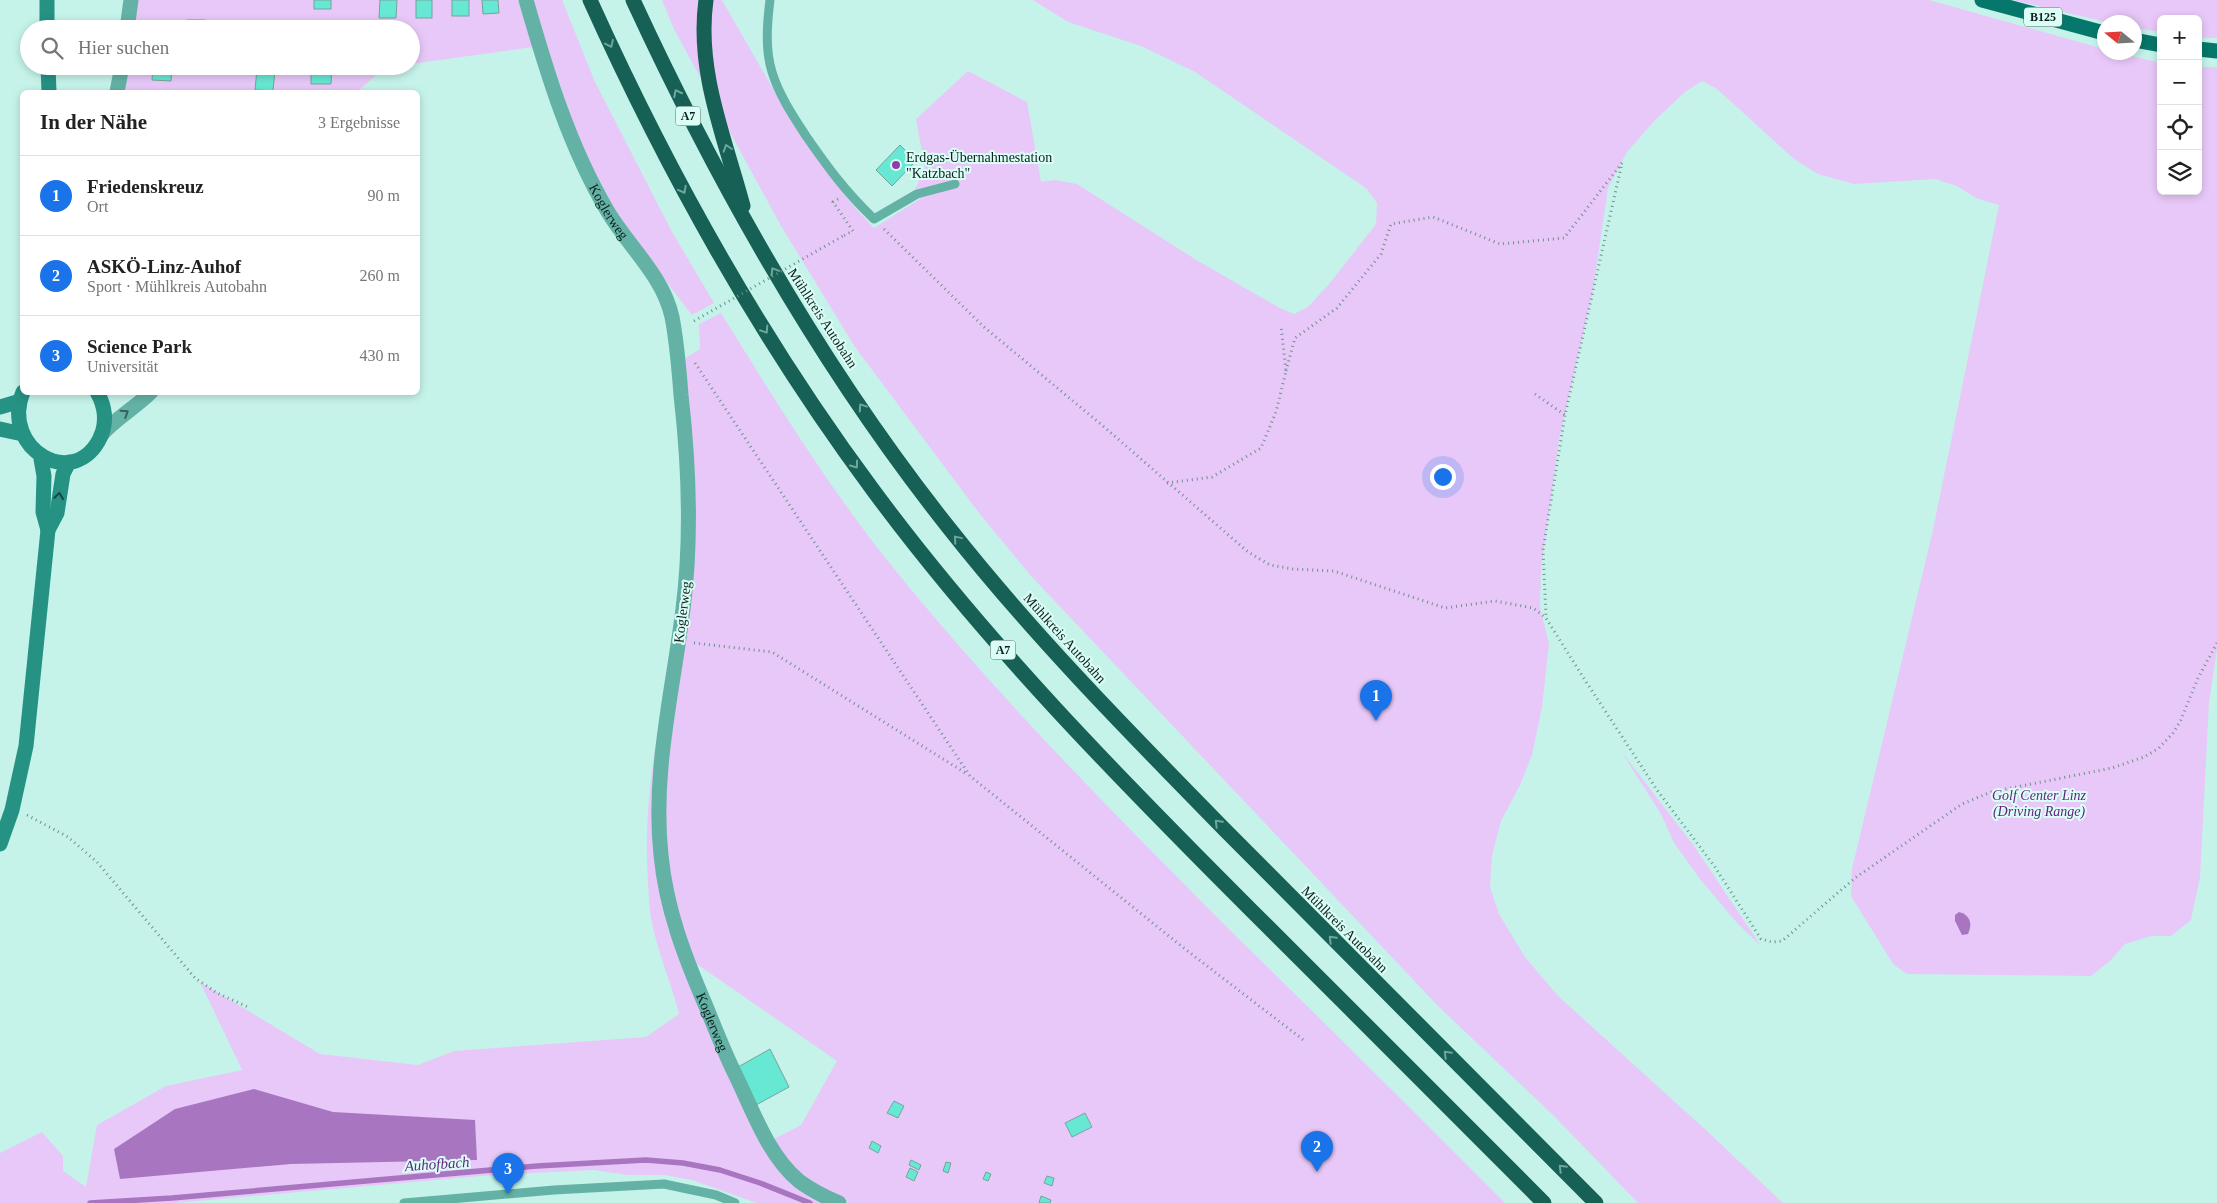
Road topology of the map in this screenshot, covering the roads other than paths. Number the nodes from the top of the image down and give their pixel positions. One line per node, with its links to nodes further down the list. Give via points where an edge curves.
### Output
1 (47, 0): 9 (street)
2 (131, 0): 10 (street)
3 (526, 0): 35 (street, Koglerweg, via 578,154 608,211 658,283 671,314 687,470 687,565 665,726 660,789 660,852 673,920 684,955 728,1060 770,1144 791,1174)
4 (590, 0): 36 (highway, A7, one-way to 36, via 639,107 752,311 839,443 941,578 1010,660 1107,765)
5 (633, 0): 21 (highway, Mühlkreis Autobahn / A7, one-way to 5, via 675,90)
6 (706, 0): 21 (highway, one-way to 6, via 710,88 704,35)
7 (770, 0): 20 (lane, via 768,49 779,90 847,193 874,219 917,194)
8 (1982, 0): 11 (main road, B125)
9 (48, 20)
10 (128, 20)
11 (2097, 31)
12 (2142, 41): 13 (main road)
13 (2157, 44)
14 (2202, 49): 15 (main road)
15 (2217, 51)
16 (48, 75): 18 (street)
17 (120, 75): 19 (street)
18 (49, 90)
19 (117, 90)
20 (955, 184)
21 (749, 229): 37 (highway, Mühlkreis Autobahn / A7, one-way to 21, via 1141,744 1038,634 950,529 897,458 795,306)
22 (100, 395): 28 (street, via 104,404)
23 (148, 395): 28 (street, one-way to 23)
24 (20, 397): 25 (street); 27 (street, via 15,419)
25 (0, 407)
26 (0, 429): 27 (street)
27 (18, 433): 29 (street, via 25,446)
28 (101, 435): 30 (street, via 88,453)
29 (41, 459): 30 (street); 31 (street, via 43,512)
30 (69, 462): 31 (street, one-way to 30, via 57,513 63,474)
31 (48, 530): 32 (street, via 29,725 12,810)
32 (0, 844)
33 (404, 1203): 34 (lane, via 664,1184 716,1195)
34 (735, 1203)
35 (839, 1203)
36 (1544, 1203)
37 (1596, 1203)

